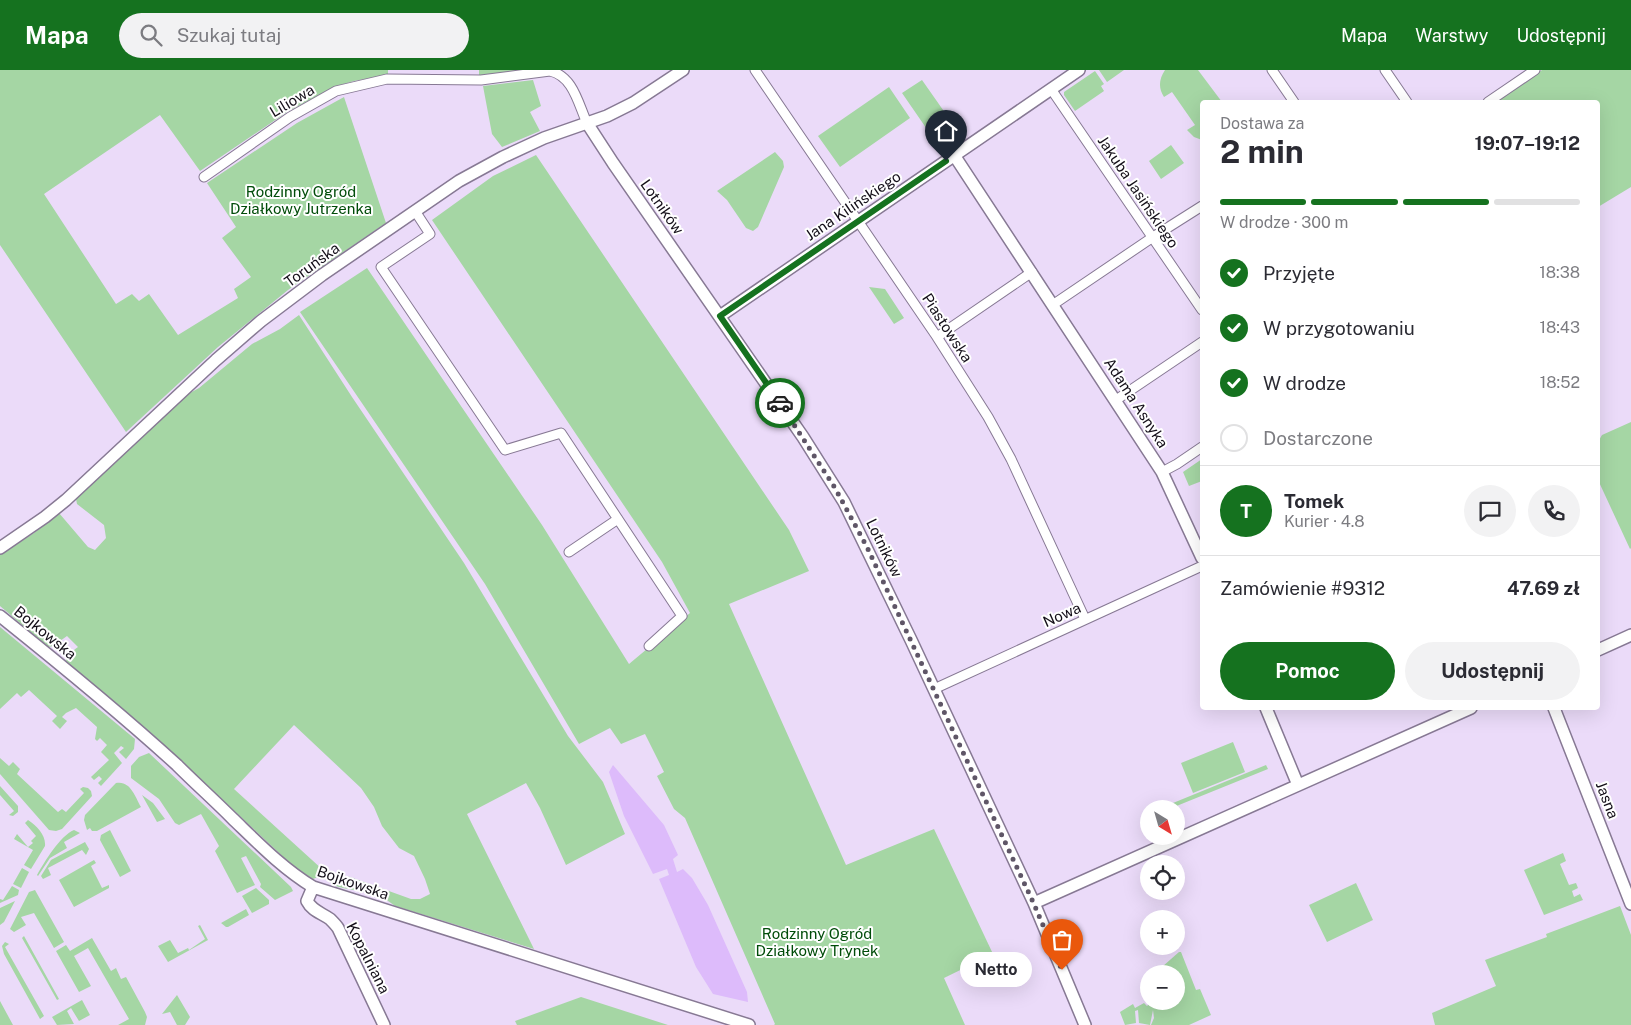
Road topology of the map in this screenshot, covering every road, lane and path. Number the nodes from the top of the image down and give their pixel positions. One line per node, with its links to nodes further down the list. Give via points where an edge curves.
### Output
1 (683, 70): 12 (street, Toruńska, via 633,103)
2 (755, 70): 17 (street, Piastowska)
3 (1079, 70): 8 (street, Jana Kilińskiego)
4 (1272, 70): 9 (street)
5 (1397, 70): 7 (street)
6 (1534, 70): 11 (street)
7 (1387, 73): 10 (street)
8 (1051, 89): 13 (street, Jana Kilińskiego); 18 (street, Jakuba Jasińskiego)
9 (1293, 100)
10 (1406, 100)
11 (1491, 100)
12 (587, 122): 14 (street, Liliowa, via 570,77 550,71 481,80 387,79 336,91 290,117); 16 (street, Toruńska, via 503,157 459,181); 22 (street, Lotników)
13 (954, 155): 17 (street, Jana Kilińskiego); 19 (street, Adama Asnyka)
14 (204, 177)
15 (1200, 207): 18 (street)
16 (415, 212): 28 (street, via 430,234 381,267 390,281 505,450 561,433); 29 (street, Toruńska, via 261,321 66,500)
17 (858, 221): 22 (street, Jana Kilińskiego); 23 (street, Piastowska)
18 (1153, 237): 20 (street); 21 (street, Jakuba Jasińskiego)
19 (1032, 272): 20 (street, Adama Asnyka); 23 (street)
20 (1054, 304): 25 (street, Adama Asnyka)
21 (1200, 307)
22 (720, 316): 38 (street, Lotników, via 835,488)
23 (937, 337): 34 (street, Piastowska, via 1011,459)
24 (1200, 343): 25 (street)
25 (1116, 400): 27 (street, Adama Asnyka)
26 (1200, 448): 27 (street)
27 (1162, 472): 31 (street, Adama Asnyka)
28 (618, 519): 30 (street); 36 (street, via 682,616)
29 (0, 547)
30 (569, 552)
31 (1200, 554)
32 (1200, 567): 34 (street, Nowa)
33 (0, 616): 43 (street, Bojkowska, via 149,740 274,859)
34 (1085, 619): 38 (street, Nowa)
35 (1630, 637): 37 (street)
36 (649, 646)
37 (1600, 649)
38 (934, 688): 44 (street, Lotników)
39 (1267, 710): 42 (street)
40 (1467, 710): 42 (street)
41 (1555, 710): 45 (street, Jasna)
42 (1298, 785): 44 (street)
43 (312, 887): 46 (street, Kopalniana, via 307,901 338,928); 47 (street, Bojkowska)
44 (1034, 904): 48 (street, Lotników)
45 (1631, 904)
46 (384, 1025)
47 (748, 1025)
48 (1085, 1025)

